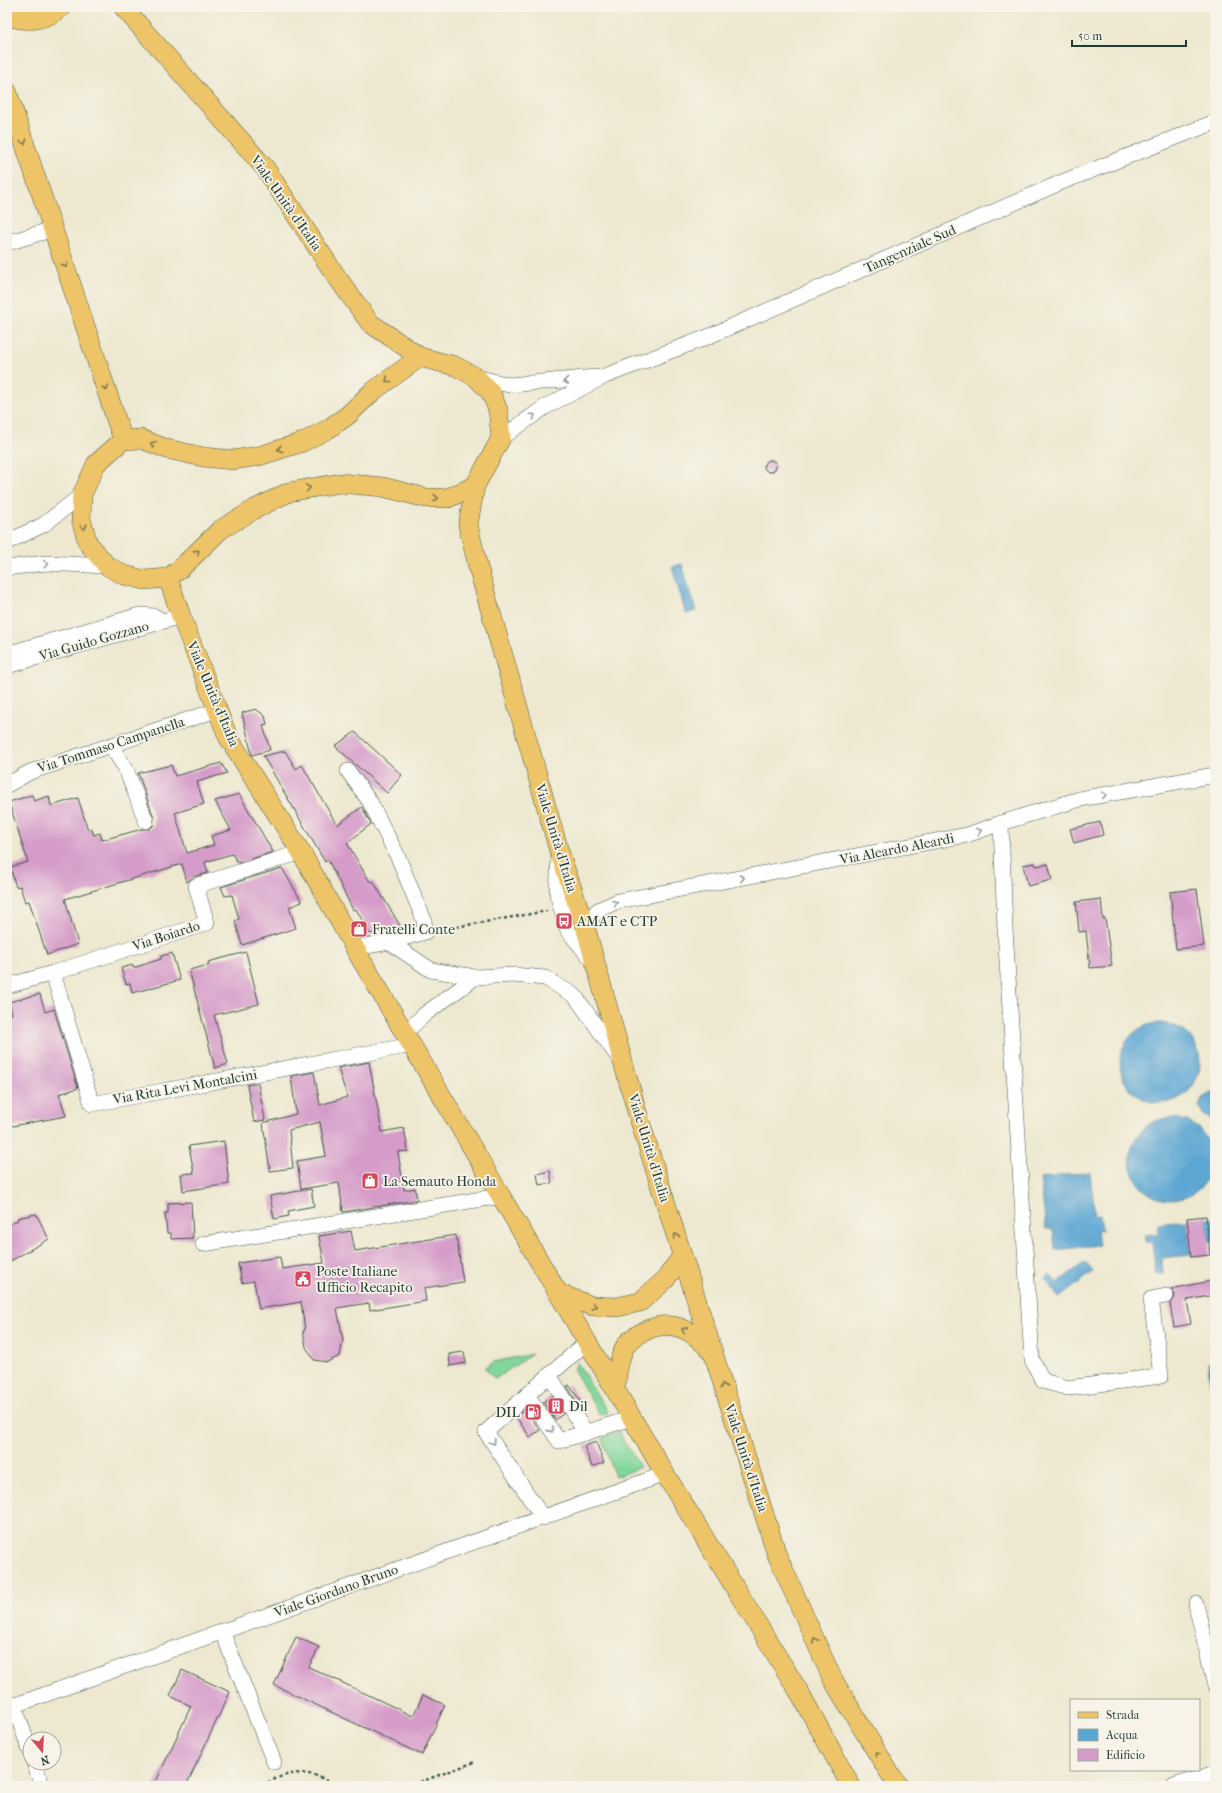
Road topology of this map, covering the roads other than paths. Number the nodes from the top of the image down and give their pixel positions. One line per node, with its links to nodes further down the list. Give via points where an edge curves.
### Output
1 (62, 7): 3 (main road, via 39,19 20,20)
2 (123, 7): 9 (main road, Viale Unità d'Italia, via 265,168 370,323)
3 (7, 16)
4 (8, 98): 6 (main road)
5 (1215, 122): 10 (street, Tangenziale Sud, via 1062,182 705,338)
6 (12, 123): 7 (main road, one-way to 7)
7 (53, 229): 8 (street); 13 (main road, one-way to 13)
8 (7, 243)
9 (420, 357): 11 (main road, Viale Unità d'Italia, via 455,366); 13 (main road, one-way to 13, via 372,392 347,416 328,429 303,442 259,456 233,460 203,457 167,449 141,439)
10 (605, 376): 11 (street, Tangenziale Sud, one-way to 11, via 509,385); 12 (street, Tangenziale Sud, one-way to 10, via 545,407)
11 (476, 377): 12 (main road, Viale Unità d'Italia, via 491,393 498,410)
12 (501, 438): 14 (main road, Viale Unità d'Italia)
13 (124, 440): 15 (main road, via 96,464)
14 (475, 486): 19 (main road, one-way to 14, via 220,530 255,508 289,492 340,483 383,487 426,498 448,498); 30 (main road, Viale Unità d'Italia, via 468,525)
15 (82, 495): 16 (street, via 43,525); 17 (main road, one-way to 17, via 81,519 88,543)
16 (7, 542)
17 (107, 566): 18 (street, one-way to 17, via 46,563); 19 (main road, via 124,575 145,580)
18 (7, 568)
19 (168, 578): 20 (main road, Viale Unità d'Italia)
20 (172, 618): 21 (street, via 140,615); 22 (street, Via Guido Gozzano); 23 (main road, Viale Unità d'Italia)
21 (7, 654)
22 (7, 666)
23 (217, 710): 24 (street, Via Tommaso Campanella); 31 (main road, Viale Unità d'Italia, via 228,737)
24 (111, 746): 27 (street, Via Tommaso Campanella, via 30,772); 28 (street, via 126,769)
25 (348, 771): 33 (street, via 370,802 398,857 424,920 425,932)
26 (1215, 775): 29 (street, Via Aleardo Aleardi, one-way to 26, via 1080,799)
27 (7, 785)
28 (146, 820)
29 (1001, 823): 32 (street, Via Aleardo Aleardi, one-way to 29, via 598,910 618,901 967,836); 45 (street, via 1004,929 1032,1360 1043,1381 1068,1388 1161,1376 1151,1299)
30 (559, 851): 32 (main road, Viale Unità d'Italia); 35 (street, via 557,894 568,931)
31 (300, 852): 34 (main road, Viale Unità d'Italia); 36 (street, Via Boiardo, via 196,886 206,923)
32 (584, 926): 35 (main road, Viale Unità d'Italia)
33 (389, 942): 34 (street); 37 (street, via 431,970)
34 (355, 948): 39 (main road, Viale Unità d'Italia)
35 (595, 964): 40 (main road, Viale Unità d'Italia)
36 (53, 973): 38 (street); 39 (street, Via Rita Levi Montalcini, via 92,1104)
37 (476, 978): 39 (street, via 425,1014); 40 (street, via 513,975 545,978 575,996)
38 (7, 986)
39 (408, 1040): 41 (main road, Viale Unità d'Italia)
40 (625, 1068): 43 (main road, Viale Unità d'Italia, one-way to 40)
41 (501, 1196): 42 (street); 44 (main road, Viale Unità d'Italia)
42 (203, 1244)
43 (682, 1256): 44 (main road, one-way to 43, via 592,1306 617,1307 640,1302 665,1280); 47 (main road, Viale Unità d'Italia)
44 (558, 1293): 46 (main road, Viale Unità d'Italia)
45 (1166, 1296)
46 (587, 1342): 48 (street); 49 (main road, Viale Unità d'Italia)
47 (714, 1354): 49 (main road, one-way to 49, via 702,1340 686,1329 663,1324 632,1338 624,1349); 65 (main road, Viale Unità d'Italia, one-way to 47, via 833,1680 777,1555)
48 (549, 1375): 50 (street); 52 (street)
49 (615, 1388): 51 (main road, Viale Unità d'Italia)
50 (527, 1395): 52 (street, one-way to 52, via 560,1441); 54 (street, one-way to 54, via 486,1432)
51 (632, 1418): 52 (street); 53 (main road, Viale Unità d'Italia)
52 (586, 1433)
53 (665, 1474): 54 (street, Viale Giordano Bruno); 64 (main road, Viale Unità d'Italia, via 801,1695)
54 (543, 1518): 56 (street, Viale Giordano Bruno)
55 (1196, 1604): 57 (street)
56 (222, 1632): 58 (street, Viale Giordano Bruno); 60 (street)
57 (1215, 1686)
58 (11, 1707): 59 (street)
59 (22, 1732)
60 (274, 1762)
61 (37, 1771): 63 (street)
62 (1215, 1773): 66 (street)
63 (42, 1786)
64 (851, 1786)
65 (899, 1786)
66 (1174, 1786)

